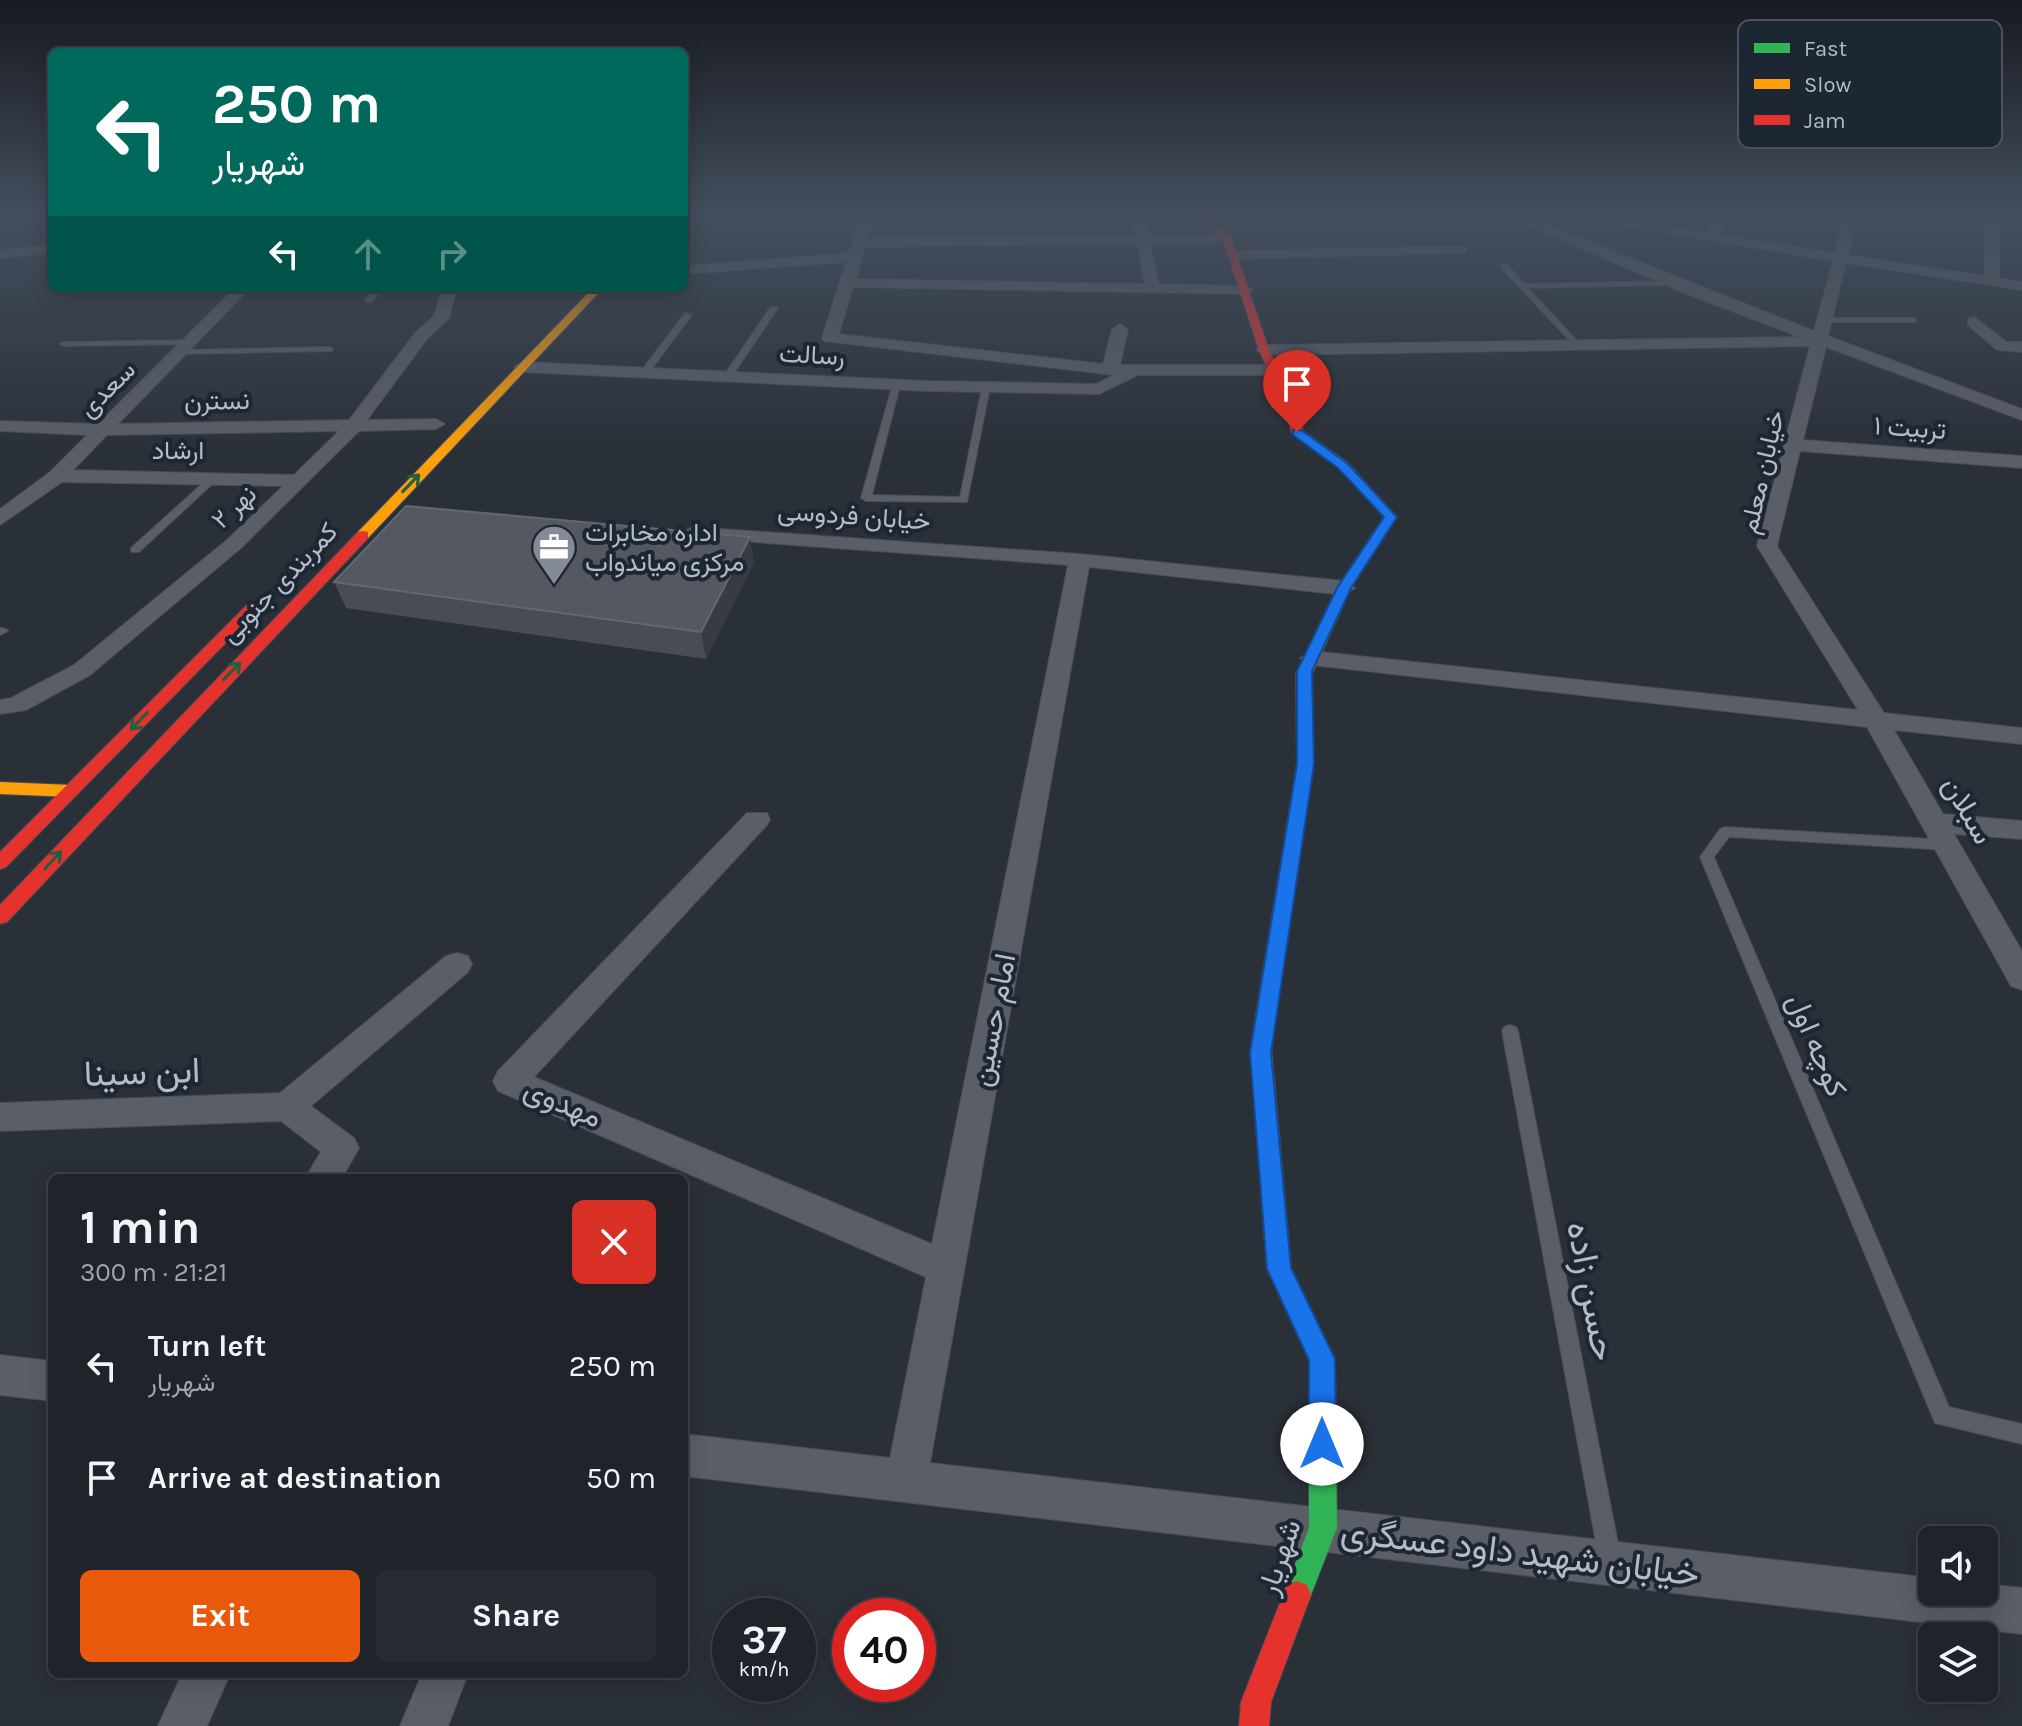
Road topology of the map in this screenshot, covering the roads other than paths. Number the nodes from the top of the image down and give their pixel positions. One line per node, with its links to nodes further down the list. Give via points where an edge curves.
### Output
1 (239, 293): 20 (street, سعدی)
2 (375, 293): 10 (lane)
3 (449, 293): 38 (street, نهر ۲, via 441,318 421,336)
4 (594, 293): 26 (street, کمربندی جنوبی)
5 (845, 293): 27 (street, via 830,338)
6 (1247, 293): 24 (street, شهریار)
7 (1528, 293): 19 (lane)
8 (1698, 293): 17 (street)
9 (1834, 293): 13 (street, خیابان معلم)
10 (369, 300)
11 (774, 308): 31 (lane)
12 (688, 315): 29 (lane)
13 (1827, 320): 14 (lane); 17 (street, خیابان معلم)
14 (1913, 320)
15 (1974, 322): 21 (street)
16 (1120, 329): 27 (street)
17 (1822, 341): 19 (street); 35 (street); 41 (street, خیابان معلم)
18 (64, 344): 20 (lane)
19 (1576, 345): 24 (street)
20 (186, 347): 23 (lane); 40 (street, سعدی)
21 (2003, 347): 22 (street); 25 (street)
22 (2022, 347)
23 (329, 349)
24 (1264, 350): 28 (street, شهریار)
25 (2022, 362)
26 (522, 367): 29 (street, رسالت); 47 (street, کمربندی جنوبی, one-way to 26)
27 (1110, 370): 30 (street)
28 (1274, 370): 30 (street); 53 (street, شهریار, via 1297,432 1343,465 1391,517)
29 (644, 373): 31 (street, رسالت)
30 (1131, 373): 33 (street, رسالت, via 1099,389)
31 (727, 377): 32 (street, رسالت)
32 (896, 385): 33 (street, رسالت); 33 (lane, via 866,498 964,500)
33 (986, 387)
34 (2022, 402): 35 (street)
35 (1994, 404): 36 (street)
36 (2022, 415)
37 (441, 419): 38 (street, نسترن); 42 (street)
38 (355, 424): 40 (street, نسترن); 46 (street, نهر ۲)
39 (0, 426): 40 (street, نسترن)
40 (103, 430): 44 (street, سعدی)
41 (1794, 445): 43 (street, تربیت ۱); 57 (street, خیابان معلم, via 1767,546)
42 (413, 446)
43 (2022, 462)
44 (57, 476): 45 (street, ارشاد); 49 (street, سعدی)
45 (216, 476): 46 (street, ارشاد); 51 (lane)
46 (298, 481): 56 (street, نهر ۲, via 235,543 82,670 17,705)
47 (385, 511): 48 (street); 61 (street, کمربندی جنوبی, one-way to 47)
48 (416, 513)
49 (0, 519)
50 (669, 531): 52 (street, خیابان فردوسی)
51 (135, 550)
52 (1080, 560): 53 (street, خیابان فردوسی); 73 (street, امام حسین)
53 (1344, 588): 55 (street, شهریار)
54 (269, 590): 60 (street, کمربندی جنوبی, one-way to 60)
55 (1312, 658): 57 (street); 79 (street, شهریار, via 1304,671 1305,764 1260,1053 1279,1269 1322,1359)
56 (0, 707)
57 (1876, 720): 58 (street); 64 (street, سبلان)
58 (2022, 736)
59 (0, 788): 60 (street)
60 (71, 791): 61 (street); 65 (street, کمربندی جنوبی)
61 (117, 793): 66 (street, کمربندی جنوبی, one-way to 61)
62 (757, 819): 73 (street, مهدوی, via 510,1081)
63 (2022, 830): 64 (street)
64 (1943, 834): 68 (street, سبلان); 76 (lane, کوچه اول, via 1725,832 1707,857 1942,1416)
65 (0, 863)
66 (0, 917)
67 (457, 964): 70 (street)
68 (2022, 978)
69 (1510, 1031): 80 (lane, حسن زاده)
70 (287, 1107): 71 (street, ابن سینا); 72 (street, via 342,1148)
71 (0, 1117)
72 (326, 1174)
73 (946, 1268): 78 (street, امام حسین)
74 (0, 1375): 75 (street)
75 (48, 1381)
76 (2022, 1434)
77 (688, 1455): 78 (street, خیابان شهید داود عسگری)
78 (906, 1481): 79 (street, خیابان شهید داود عسگری)
79 (1323, 1528): 80 (street, خیابان شهید داود عسگری); 86 (street, شهریار, via 1256,1702)
80 (1611, 1563): 81 (street, خیابان شهید داود عسگری)
81 (2022, 1611)
82 (205, 1678): 84 (street)
83 (443, 1678): 85 (street)
84 (182, 1726)
85 (424, 1726)
86 (1254, 1726)

